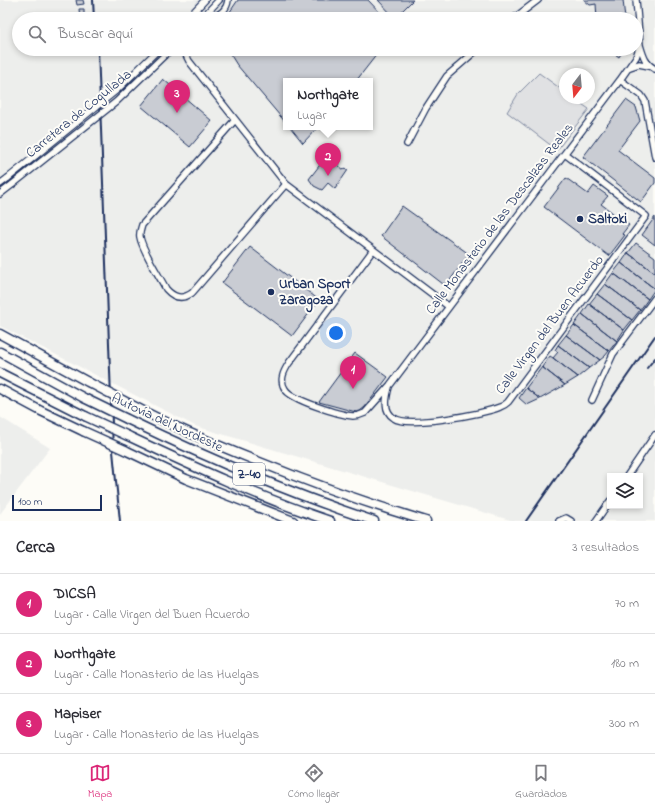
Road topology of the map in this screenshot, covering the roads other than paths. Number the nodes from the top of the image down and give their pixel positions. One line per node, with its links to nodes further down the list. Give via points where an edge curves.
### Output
1 (205, 0): 8 (street)
2 (219, 0): 9 (street)
3 (228, 0): 10 (street, via 226,8)
4 (538, 0): 11 (street)
5 (636, 0): 7 (street)
6 (640, 0): 7 (street)
7 (637, 10)
8 (194, 12)
9 (208, 12)
10 (221, 12)
11 (522, 12)
12 (152, 56): 25 (street, Carretera de Cogullada, bridge, via 118,89)
13 (164, 56): 27 (street, Carretera de Cogullada, bridge, via 116,102)
14 (186, 56): 21 (street)
15 (470, 56): 22 (street, via 447,76)
16 (636, 56): 18 (street, Calle Monasterio de las Descalzas Reales)
17 (643, 56): 19 (street)
18 (630, 67): 19 (street, via 639,64); 20 (street, Calle Monasterio de las Descalzas Reales)
19 (652, 68)
20 (620, 80): 23 (street, Calle Monasterio de las Descalzas Reales); 24 (street, via 641,95 645,101)
21 (235, 120): 26 (street); 26 (street, via 142,225 140,238 166,289 181,298 192,293)
22 (407, 144)
23 (565, 154): 30 (street, Calle Monasterio de las Descalzas Reales); 34 (street, Calle Virgen del Buen Acuerdo, via 646,216 508,402 499,408 467,416 418,422 401,421 393,418 387,410 386,400)
24 (655, 157)
25 (0, 184)
26 (286, 184): 28 (street)
27 (0, 194)
28 (373, 250): 30 (street); 34 (street, via 288,363 282,377 284,389 288,393 313,405 353,416 365,413)
29 (655, 298): 36 (street, via 613,354)
30 (448, 306): 34 (street, Calle Monasterio de las Descalzas Reales)
31 (0, 334): 43 (highway, bridge, via 130,404 217,444 297,477)
32 (0, 352): 42 (highway, Autovía del Nordeste / Z-40, bridge, via 84,398 187,448 282,488)
33 (0, 373): 41 (highway, Autovía del Nordeste / Z-40, bridge, via 180,461)
34 (390, 385)
35 (0, 389): 40 (highway, bridge, via 186,479)
36 (592, 400)
37 (655, 435): 38 (street)
38 (629, 473)
39 (607, 505): 46 (street)
40 (293, 521)
41 (330, 521)
42 (374, 521)
43 (426, 521)
44 (559, 521): 45 (street, via 566,518)
45 (571, 521)
46 (596, 521)

